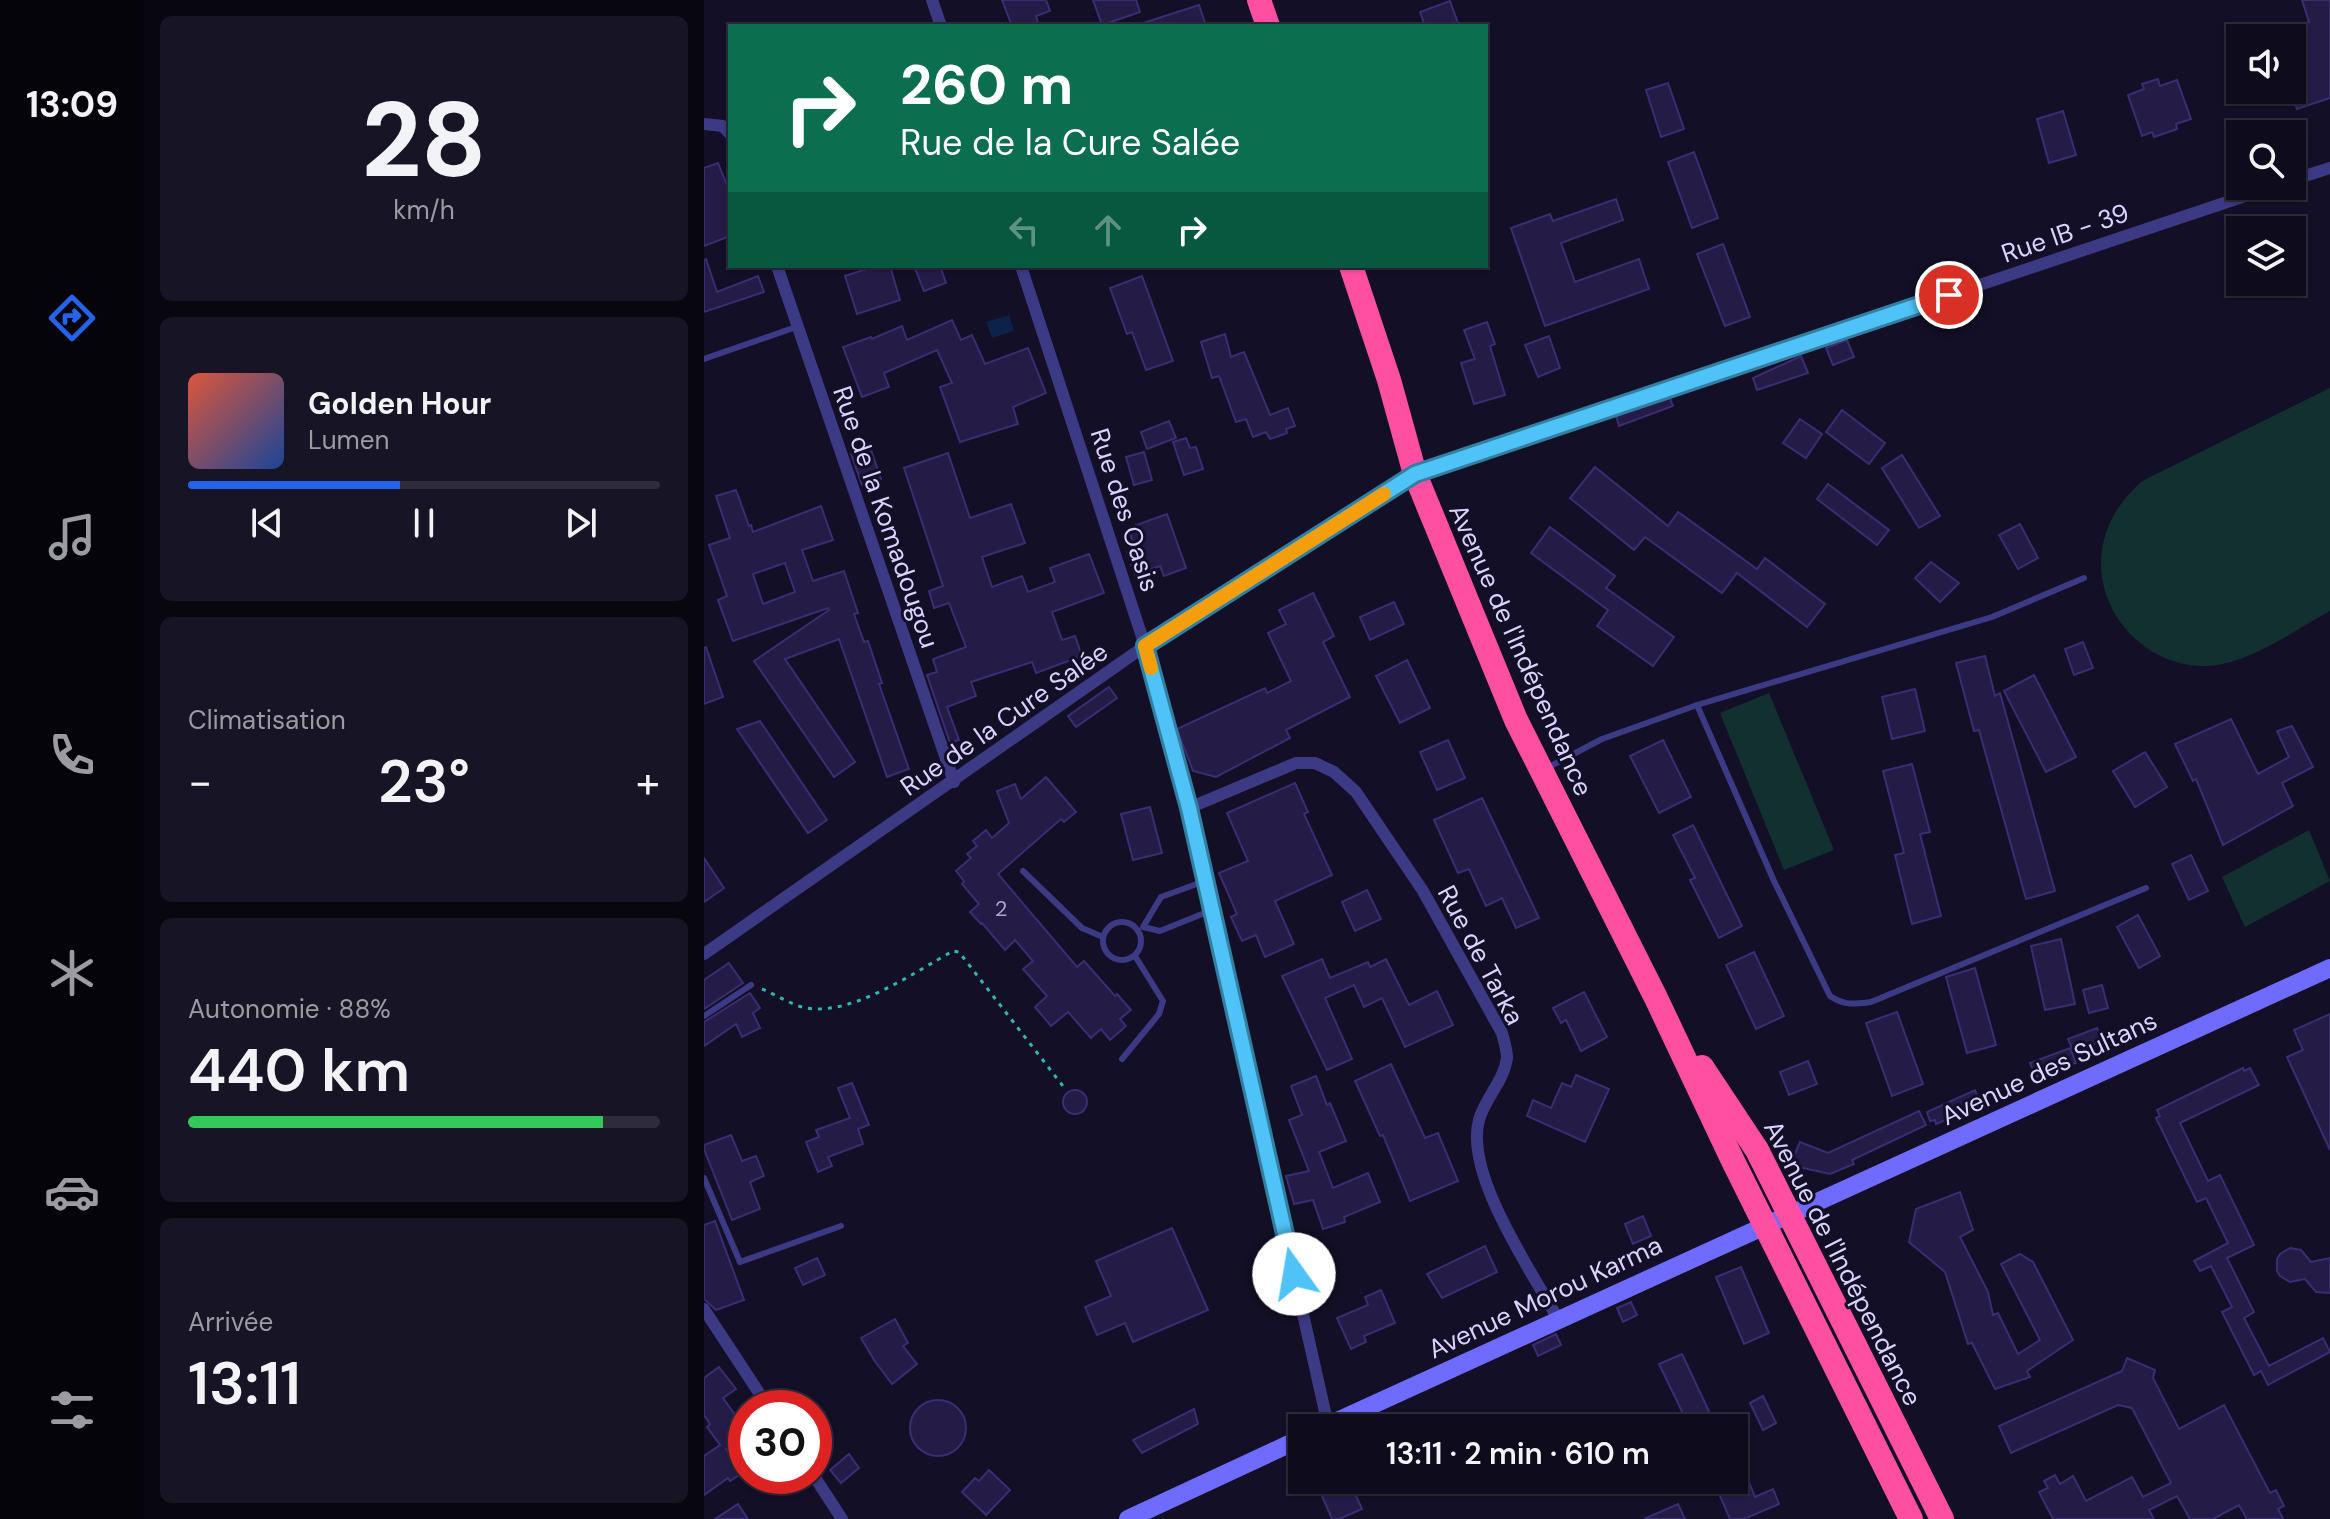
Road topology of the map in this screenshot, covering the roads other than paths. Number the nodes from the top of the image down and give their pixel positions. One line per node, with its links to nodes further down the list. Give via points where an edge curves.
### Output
1 (932, 0): 3 (street)
2 (1259, 0): 4 (highway)
3 (940, 24)
4 (1267, 24)
5 (704, 124): 6 (street)
6 (728, 132)
7 (2330, 168): 8 (street)
8 (2306, 176)
9 (2233, 200): 15 (street, Rue IB - 39)
10 (778, 268): 13 (street, Rue de la Komadougou)
11 (1022, 268): 17 (street, Rue des Oasis)
12 (1352, 268): 15 (highway, Avenue de l'Indépendance)
13 (799, 326): 14 (lane); 20 (street, Rue de la Komadougou)
14 (704, 359)
15 (1415, 474): 17 (street, Rue de la Cure Salée); 19 (highway, Avenue de l'Indépendance)
16 (2084, 578): 18 (lane, via 1992,617)
17 (1145, 646): 20 (street, Rue de la Cure Salée); 21 (street, Rue des Oasis)
18 (1697, 705): 19 (lane, via 1602,739); 24 (lane, via 1774,881 1830,996 1841,1003 1871,1002)
19 (1540, 772): 32 (highway, Avenue de l'Indépendance)
20 (954, 782): 28 (street, Rue de la Cure Salée)
21 (1189, 808): 23 (street, Rue des Oasis); 40 (street, Rue de Tarka, via 1296,763 1315,763 1334,772 1356,792 1423,891 1502,1033 1507,1057 1479,1122 1481,1165 1487,1191)
22 (1023, 871): 27 (lane, via 1082,928)
23 (1205, 881): 25 (street, Rue des Oasis); 26 (lane, via 1161,897)
24 (2146, 888)
25 (1212, 910): 26 (lane, via 1160,931); 42 (street, Rue des Oasis)
26 (1140, 928): 27 (lane, via 1121,922 1109,926); 29 (lane, via 1142,942)
27 (1103, 937): 29 (lane, via 1104,950 1114,959)
28 (704, 954)
29 (1135, 956): 34 (lane, via 1163,1001 1159,1014)
30 (2330, 968): 36 (street, Avenue des Sultans)
31 (751, 985): 33 (lane)
32 (1656, 998): 36 (highway, Avenue de l'Indépendance, via 1757,1150); 38 (highway, Avenue de l'Indépendance)
33 (704, 1016)
34 (1122, 1059)
35 (704, 1178): 37 (lane, via 740,1262)
36 (1790, 1215): 38 (street, Avenue Morou Karma); 49 (highway, Avenue de l'Indépendance)
37 (841, 1226)
38 (1765, 1226): 40 (street, Avenue Morou Karma); 48 (highway, Avenue de l'Indépendance)
39 (704, 1309): 41 (street)
40 (1558, 1319): 43 (street, Avenue Morou Karma)
41 (757, 1390)
42 (1322, 1414)
43 (1353, 1414)
44 (1288, 1445): 47 (street)
45 (826, 1494): 46 (street)
46 (842, 1519)
47 (1128, 1519)
48 (1911, 1519)
49 (1942, 1519)

